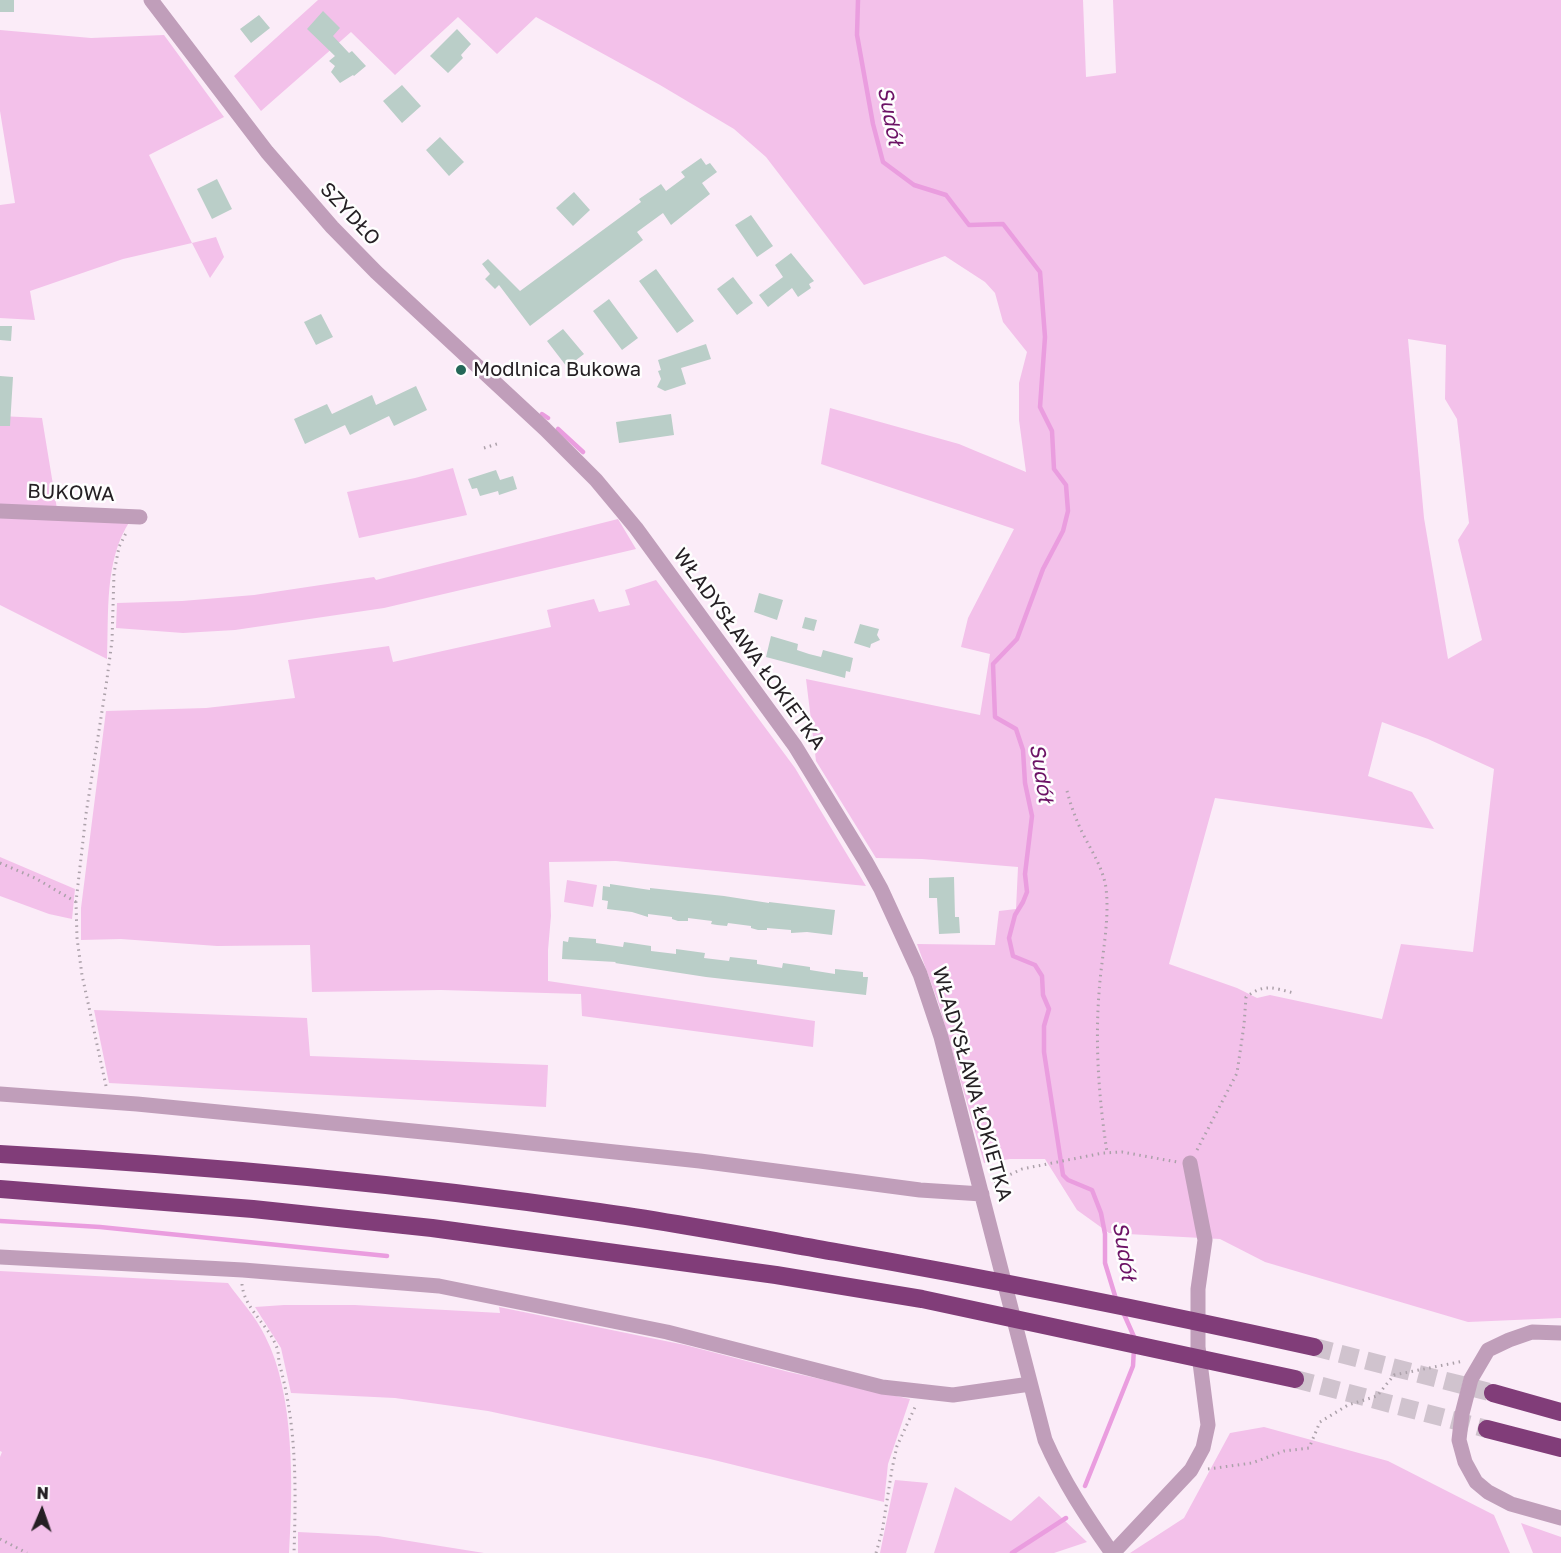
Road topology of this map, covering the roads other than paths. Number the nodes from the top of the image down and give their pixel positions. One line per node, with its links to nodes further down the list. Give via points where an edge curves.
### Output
1 (151, 0): 2 (street, SZYDŁO, via 267,152 332,227)
2 (547, 432): 9 (street, WŁADYSŁAWA ŁOKIETKA, via 618,505 703,618 795,746 866,862 920,974 941,1037)
3 (0, 511): 4 (street, BUKOWA)
4 (140, 517)
5 (0, 1094): 9 (street, via 700,1161 920,1190)
6 (0, 1154): 12 (highway, via 279,1174 600,1212 1104,1302)
7 (1190, 1163): 20 (street, via 1205,1240 1198,1288 1198,1347 1209,1425 1191,1470)
8 (0, 1189): 13 (highway, via 432,1228 719,1267 922,1299)
9 (981, 1192): 14 (street, WŁADYSŁAWA ŁOKIETKA)
10 (0, 1257): 14 (street, via 243,1270 439,1286 667,1332 882,1387 953,1395)
11 (1561, 1333): 19 (street, via 1532,1332 1488,1350 1471,1379 1459,1440 1476,1482 1488,1492 1511,1504)
12 (1314, 1347)
13 (1295, 1379)
14 (1030, 1384): 20 (street, WŁADYSŁAWA ŁOKIETKA, via 1045,1440 1059,1472)
15 (1492, 1393): 16 (highway)
16 (1561, 1412)
17 (1487, 1429): 18 (highway)
18 (1561, 1448)
19 (1561, 1518)
20 (1112, 1553)

